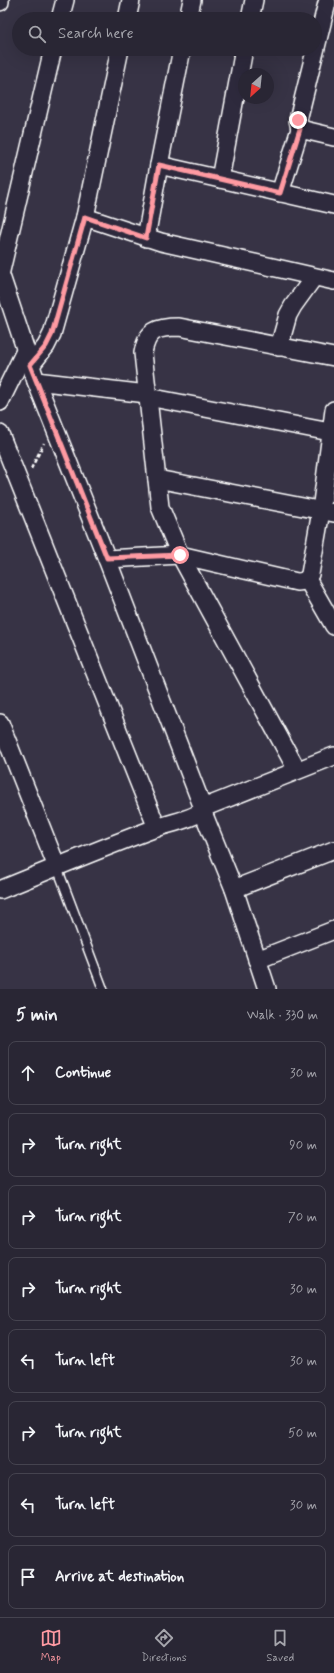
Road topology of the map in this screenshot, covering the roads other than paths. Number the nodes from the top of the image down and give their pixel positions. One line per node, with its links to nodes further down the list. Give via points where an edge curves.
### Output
1 (65, 0): 6 (street)
2 (131, 0): 7 (street)
3 (192, 0): 8 (street)
4 (254, 0): 9 (street)
5 (327, 3): 10 (street)
6 (62, 12)
7 (128, 12)
8 (189, 12)
9 (251, 12)
10 (322, 23)
11 (51, 56): 24 (street)
12 (119, 56): 22 (street)
13 (181, 56): 18 (street)
14 (243, 56): 19 (street)
15 (314, 56): 16 (street, via 298,120)
16 (300, 129): 17 (street); 20 (street)
17 (334, 137)
18 (159, 165): 19 (street); 23 (street)
19 (220, 179): 20 (street)
20 (280, 193): 21 (street)
21 (334, 205)
22 (85, 217): 23 (street); 28 (street, via 52,334 46,346)
23 (146, 238): 25 (street)
24 (0, 274): 28 (street)
25 (314, 277): 26 (street); 27 (street, via 290,311)
26 (334, 281)
27 (279, 347): 29 (street); 31 (street, via 179,327 164,327 148,336 145,344 143,353)
28 (28, 358): 30 (street); 32 (street)
29 (334, 358)
30 (36, 381): 31 (street); 39 (street)
31 (148, 396): 34 (street); 36 (street)
32 (0, 402)
33 (334, 410): 34 (street)
34 (330, 432): 37 (street)
35 (0, 434): 46 (street)
36 (157, 479): 37 (street); 38 (street, via 160,507)
37 (328, 512): 40 (street)
38 (180, 555): 39 (street); 40 (street, via 297,582); 44 (street)
39 (107, 558): 45 (street)
40 (307, 579): 41 (street)
41 (334, 626)
42 (0, 723): 48 (street)
43 (334, 756): 44 (street)
44 (297, 770): 45 (street)
45 (202, 809): 46 (street, via 196,815); 49 (street)
46 (157, 828): 48 (street)
47 (334, 850): 49 (street)
48 (57, 867): 50 (street); 53 (lane)
49 (234, 889): 52 (street)
50 (0, 890)
51 (334, 930): 52 (street)
52 (257, 960): 54 (street)
53 (104, 989)
54 (267, 989)

